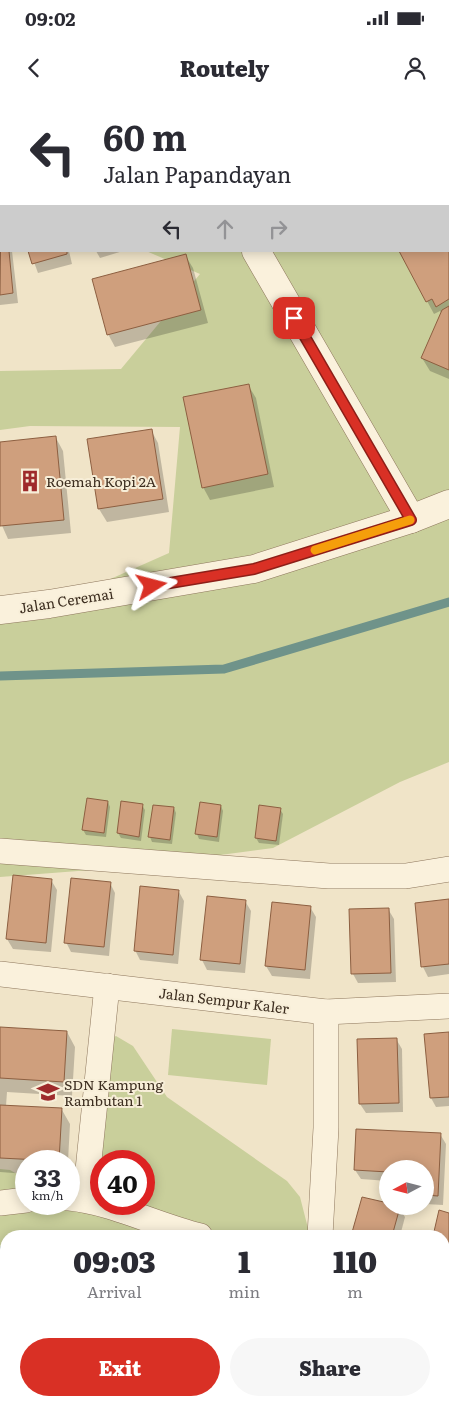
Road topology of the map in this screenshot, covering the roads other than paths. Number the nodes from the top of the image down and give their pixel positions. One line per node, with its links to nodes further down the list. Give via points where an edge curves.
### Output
1 (257, 252): 3 (street)
2 (449, 504): 3 (street, Jalan Ceremai)
3 (411, 520): 4 (street, Jalan Ceremai, via 254,569)
4 (0, 610)
5 (0, 851): 6 (street, via 328,876 406,876)
6 (449, 869)
7 (0, 974): 8 (street, Jalan Sempur Kaler)
8 (107, 986): 10 (street, Jalan Sempur Kaler); 11 (street)
9 (449, 1006): 10 (street, Jalan Sempur Kaler)
10 (326, 1012): 16 (street, via 326,1128)
11 (80, 1178)
12 (80, 1200): 15 (street)
13 (15, 1201): 14 (street)
14 (0, 1203)
15 (162, 1230)
16 (320, 1230)

